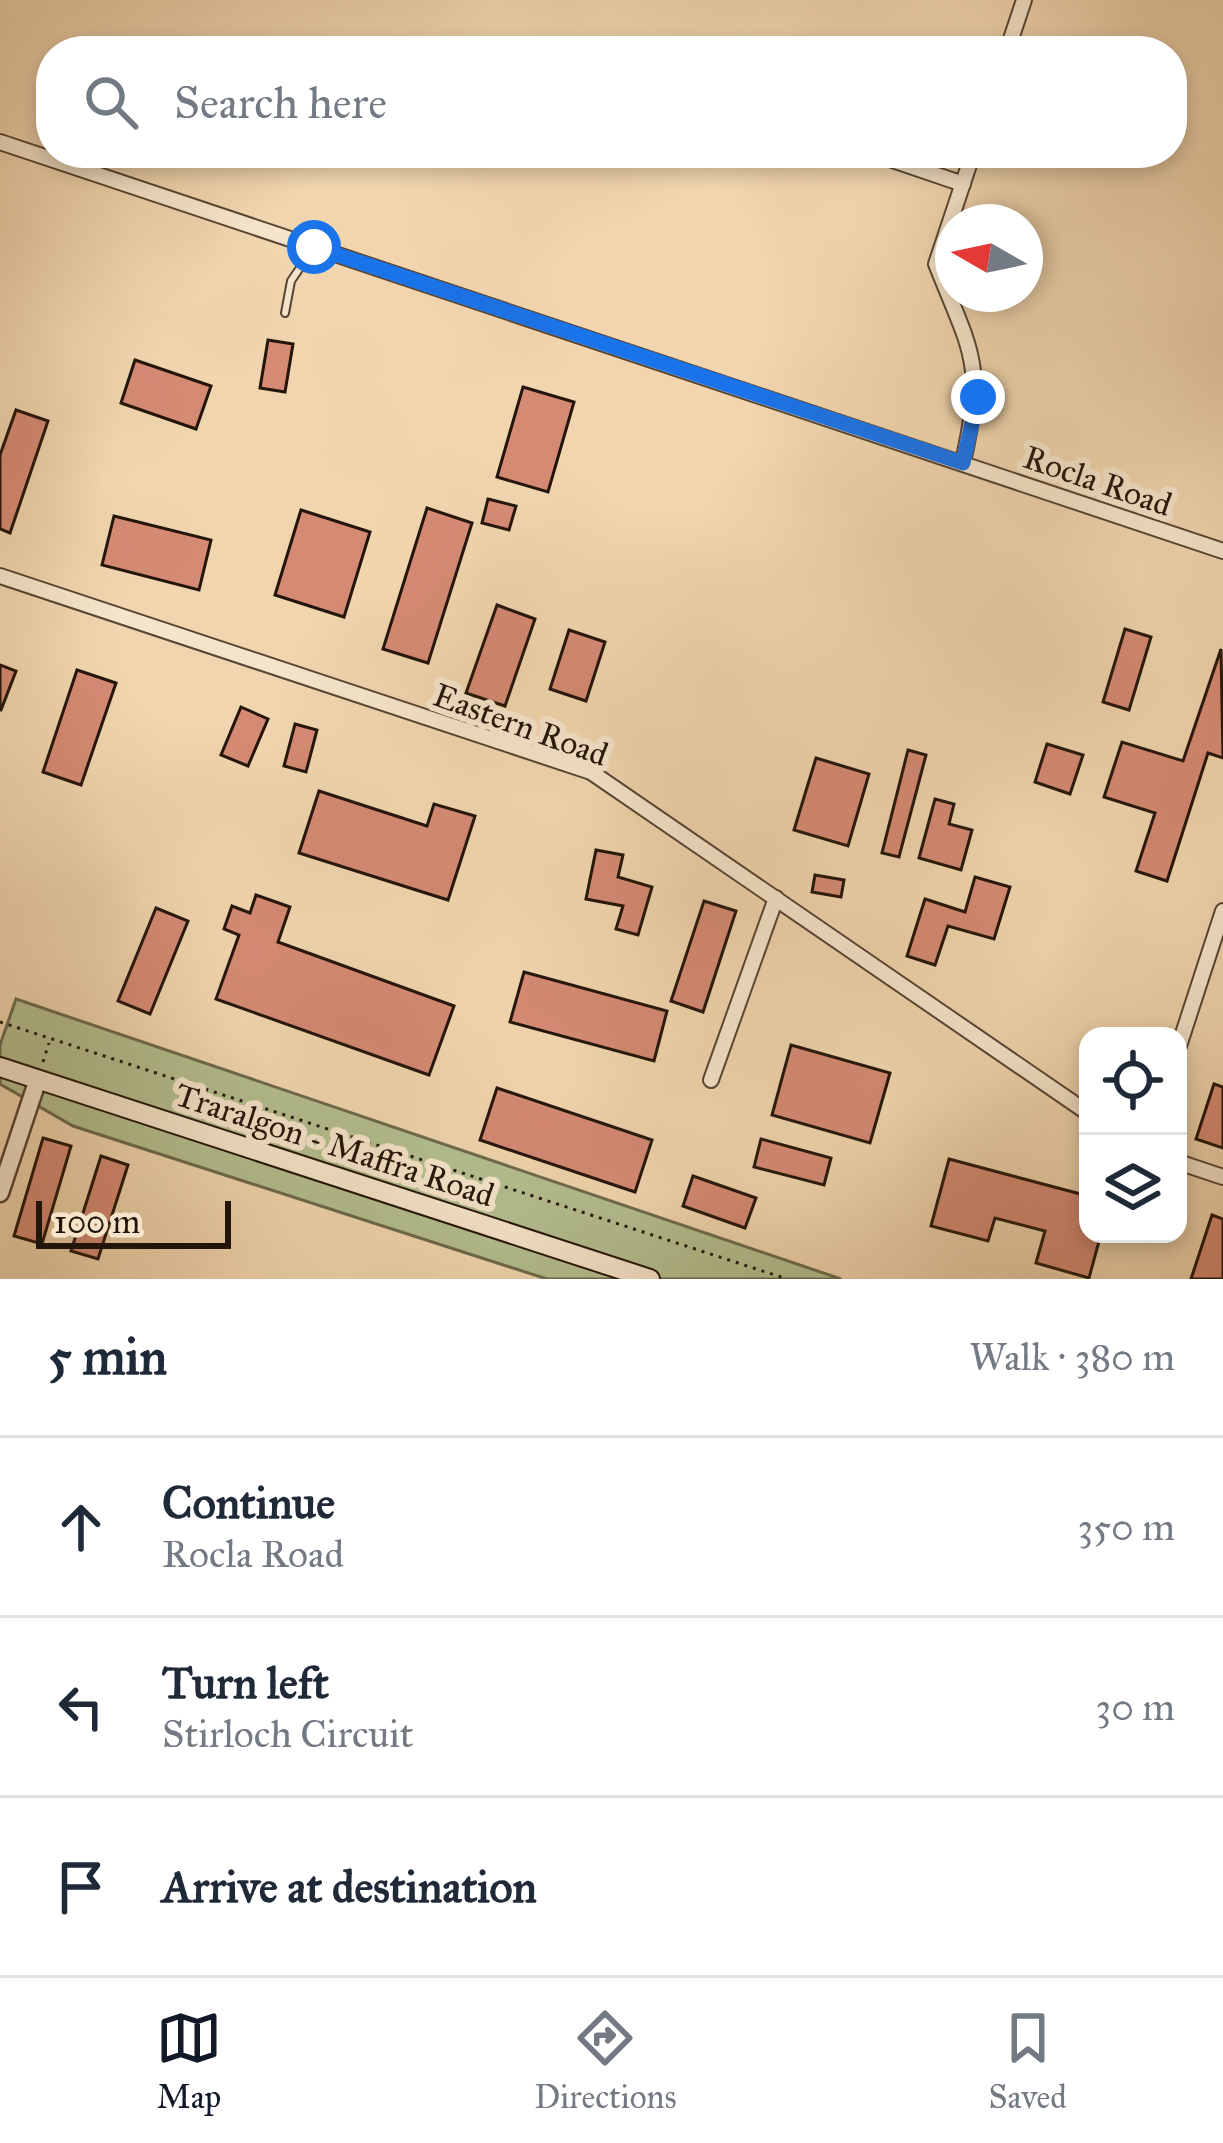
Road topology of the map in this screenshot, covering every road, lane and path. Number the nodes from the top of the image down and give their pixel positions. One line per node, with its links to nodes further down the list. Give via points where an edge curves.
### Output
1 (1024, 0): 2 (street)
2 (1012, 36)
3 (0, 142): 4 (street, Rocla Road)
4 (36, 154)
5 (78, 168): 9 (street, Rocla Road)
6 (916, 168): 8 (street)
7 (968, 168): 8 (street)
8 (963, 184): 11 (street, via 936,263 971,341 978,397)
9 (314, 247): 10 (lane, via 291,281); 11 (street, Rocla Road)
10 (286, 313)
11 (963, 463): 12 (street, Rocla Road)
12 (1223, 550)
13 (0, 576): 14 (street, Eastern Road, via 591,772)
14 (776, 898): 21 (street); 22 (street, Eastern Road)
15 (1223, 911): 17 (street)
16 (0, 1022): 18 (path)
17 (1185, 1027)
18 (49, 1041): 20 (path); 27 (path)
19 (0, 1066): 20 (main road, Traralgon - Maffra Road)
20 (38, 1078): 25 (street); 26 (main road, Traralgon - Maffra Road)
21 (712, 1079)
22 (1079, 1107)
23 (1187, 1165): 24 (street)
24 (1223, 1177)
25 (0, 1193)
26 (650, 1279)
27 (787, 1279)

